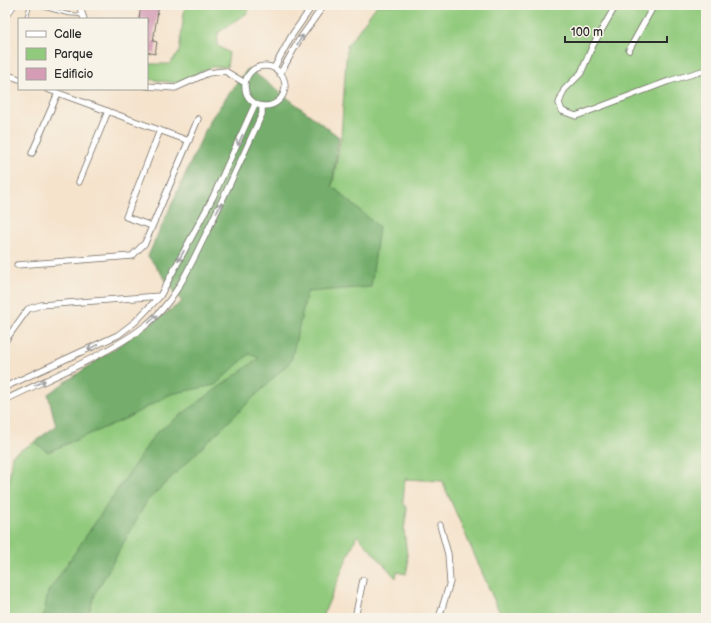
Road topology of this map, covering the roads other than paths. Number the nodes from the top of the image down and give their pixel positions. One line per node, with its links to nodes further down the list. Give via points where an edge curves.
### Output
1 (14, 5): 9 (street)
2 (30, 5): 11 (lane)
3 (35, 5): 10 (lane)
4 (78, 5): 10 (street)
5 (313, 5): 13 (street, via 292,35)
6 (324, 5): 15 (street, one-way to 6, via 299,40)
7 (616, 5): 14 (street, via 593,45 581,73 564,90 559,103 562,111 576,116)
8 (654, 5): 12 (street)
9 (5, 17)
10 (84, 17)
11 (26, 18)
12 (629, 50)
13 (274, 68): 15 (street); 18 (street, via 267,66 252,70)
14 (706, 70)
15 (280, 74): 23 (street, via 284,80 284,93 275,104)
16 (6, 76): 17 (street)
17 (18, 79)
18 (245, 83): 19 (street, via 225,71 208,73 175,88); 22 (street, via 246,95)
19 (148, 86)
20 (50, 90): 21 (street)
21 (58, 93): 24 (street); 28 (street)
22 (255, 104): 23 (street); 32 (street, one-way to 32, via 213,197)
23 (262, 106): 35 (street, one-way to 23, via 120,342 158,314 180,284 222,201 262,114)
24 (108, 111): 26 (street); 29 (street)
25 (198, 120): 27 (street)
26 (160, 130): 27 (street); 30 (street, via 126,217)
27 (189, 141): 30 (street)
28 (32, 153)
29 (79, 182)
30 (152, 226): 31 (street, via 145,243 132,256)
31 (17, 265)
32 (160, 296): 33 (street, via 41,305 28,309); 34 (street, one-way to 34, via 135,322 118,335)
33 (5, 341)
34 (5, 387)
35 (5, 400)
36 (440, 525): 39 (street, via 448,554 450,582)
37 (363, 580): 38 (street)
38 (354, 618)
39 (439, 618)

